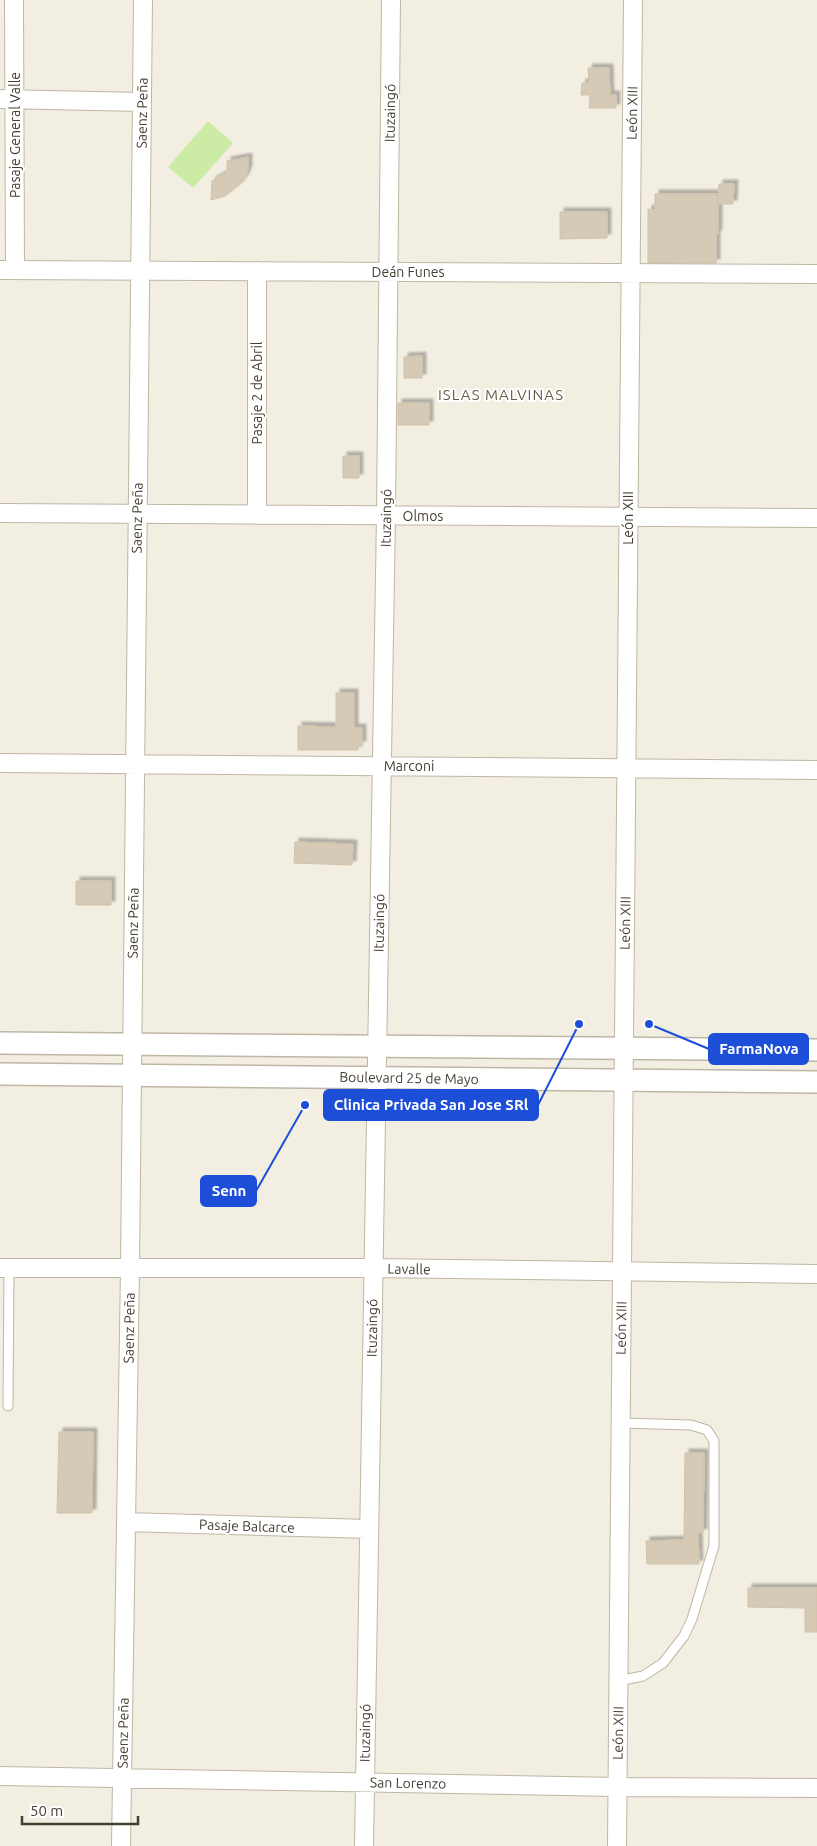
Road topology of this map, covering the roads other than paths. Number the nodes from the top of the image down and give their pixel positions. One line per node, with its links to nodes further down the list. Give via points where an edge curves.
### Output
1 (14, 0): 5 (street, Pasaje General Valle)
2 (143, 0): 6 (street, Saenz Peña)
3 (391, 0): 10 (street, Ituzaingó)
4 (633, 0): 11 (street, León XIII)
5 (7, 99): 6 (street); 7 (street, Pasaje General Valle)
6 (142, 102): 8 (street, Saenz Peña)
7 (7, 270): 8 (street, Deán Funes)
8 (140, 271): 9 (street, Deán Funes); 14 (street, Saenz Peña)
9 (257, 271): 10 (street, Deán Funes); 15 (street, Pasaje 2 de Abril)
10 (388, 272): 11 (street, Deán Funes); 16 (street, Ituzaingó)
11 (630, 273): 12 (street, Deán Funes); 17 (street, León XIII)
12 (817, 274)
13 (0, 513): 14 (street, Olmos)
14 (138, 514): 15 (street, Olmos); 20 (street, Saenz Peña)
15 (257, 514): 16 (street, Olmos)
16 (386, 515): 17 (street, Olmos); 21 (street, Ituzaingó)
17 (628, 517): 18 (street, Olmos); 22 (street, León XIII)
18 (817, 518)
19 (0, 763): 20 (street, Marconi)
20 (135, 764): 21 (street, Marconi); 25 (street, Saenz Peña)
21 (382, 766): 22 (street, Marconi); 26 (street, Ituzaingó)
22 (626, 767): 23 (street, Marconi); 27 (street, León XIII)
23 (817, 770)
24 (0, 1043): 25 (street)
25 (132, 1044): 26 (street); 30 (street, Saenz Peña)
26 (377, 1046): 27 (street); 31 (street, Ituzaingó)
27 (624, 1048): 28 (street); 32 (street, León XIII)
28 (817, 1050)
29 (0, 1074): 30 (street, Boulevard 25 de Mayo)
30 (132, 1075): 31 (street, Boulevard 25 de Mayo); 35 (street, Saenz Peña)
31 (376, 1078): 32 (street, Boulevard 25 de Mayo); 36 (street, Ituzaingó)
32 (623, 1080): 33 (street, Boulevard 25 de Mayo); 37 (street, León XIII)
33 (817, 1082)
34 (4, 1268): 35 (street, Lavalle); 39 (lane)
35 (130, 1268): 36 (street, Lavalle); 41 (street, Saenz Peña)
36 (373, 1268): 37 (street, Lavalle); 42 (street, Ituzaingó)
37 (622, 1271): 38 (street, Lavalle); 40 (street, León XIII)
38 (817, 1274)
39 (8, 1406)
40 (620, 1423): 43 (street, León XIII); 43 (lane, via 691,1425 707,1430 714,1441 714,1546 684,1636 663,1663 642,1676)
41 (126, 1522): 42 (street, Pasaje Balcarce); 45 (street, Saenz Peña)
42 (368, 1529): 46 (street, Ituzaingó)
43 (618, 1681): 47 (street, León XIII)
44 (0, 1776): 45 (street, San Lorenzo)
45 (122, 1778): 46 (street, San Lorenzo); 49 (street, Saenz Peña)
46 (364, 1782): 47 (street, San Lorenzo); 50 (street, Ituzaingó)
47 (617, 1787): 48 (street, San Lorenzo); 51 (street, León XIII)
48 (817, 1788)
49 (121, 1846)
50 (364, 1846)
51 (617, 1846)

